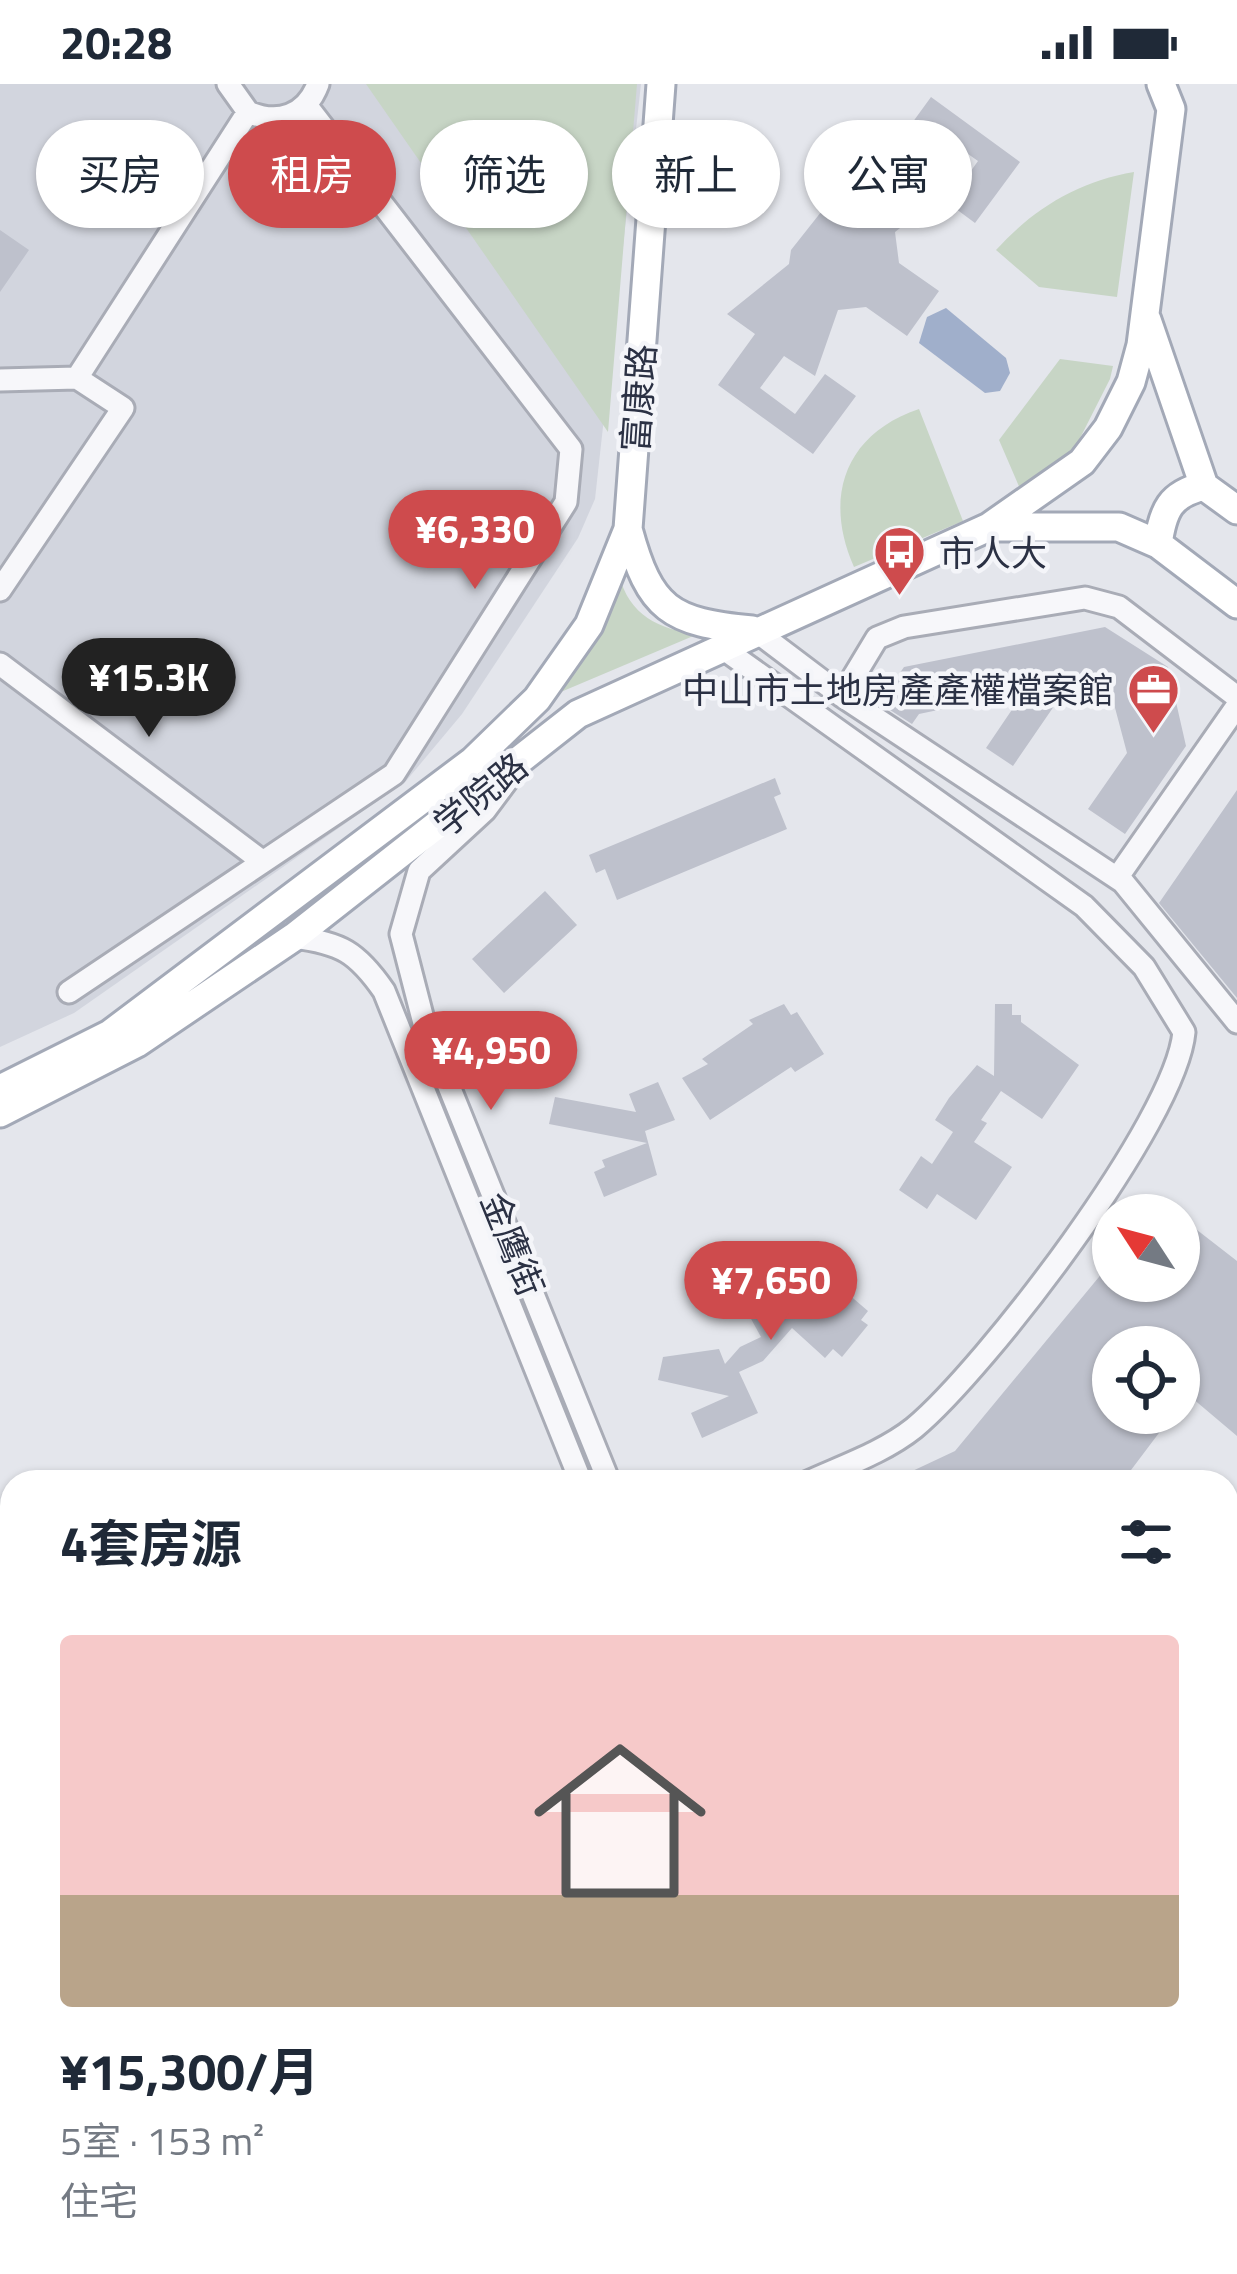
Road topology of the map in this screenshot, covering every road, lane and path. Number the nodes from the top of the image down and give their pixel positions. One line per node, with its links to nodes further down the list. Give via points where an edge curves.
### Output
1 (229, 84): 6 (street)
2 (318, 84): 5 (street)
3 (661, 84): 13 (main road, 富康路)
4 (1161, 84): 7 (main road, via 1171,110)
5 (306, 105): 6 (street, via 278,119); 23 (street, via 571,449 566,502 394,774)
6 (248, 112): 8 (street)
7 (1147, 319): 10 (main road); 12 (main road, via 1131,382 1095,445 1051,487)
8 (77, 378): 9 (street); 15 (street, via 123,408)
9 (0, 380)
10 (1204, 486): 11 (main road); 14 (main road, via 1180,492 1162,514)
11 (1237, 510)
12 (989, 527): 14 (main road, via 1119,526); 17 (main road, 学院路)
13 (628, 530): 17 (main road, 富康路, via 654,598 675,616); 28 (main road, 学院路, via 590,625 537,700 473,761 110,1034)
14 (1158, 544): 16 (main road)
15 (0, 590)
16 (1237, 604)
17 (756, 631): 18 (main road, 学院路); 20 (street)
18 (721, 647): 22 (main road, 学院路, via 578,714); 32 (street, via 1084,906 1144,967 1184,1032 1172,1081 1146,1125 999,1333 910,1431)
19 (0, 664): 23 (street)
20 (842, 696): 21 (street, via 877,638 904,627 1084,598 1119,607); 24 (street)
21 (1237, 701): 24 (street)
22 (520, 762): 25 (main road, 学院路); 31 (street, 金鹰街, via 485,810 419,871 401,934 425,1027)
23 (263, 862): 26 (street)
24 (1117, 878): 27 (street)
25 (294, 937): 29 (main road, 学院路, via 137,1043); 30 (street, 金鹰街, via 338,942 384,991)
26 (69, 992)
27 (1237, 1022)
28 (0, 1089)
29 (0, 1113)
30 (576, 1470)
31 (604, 1470)
32 (832, 1470)

